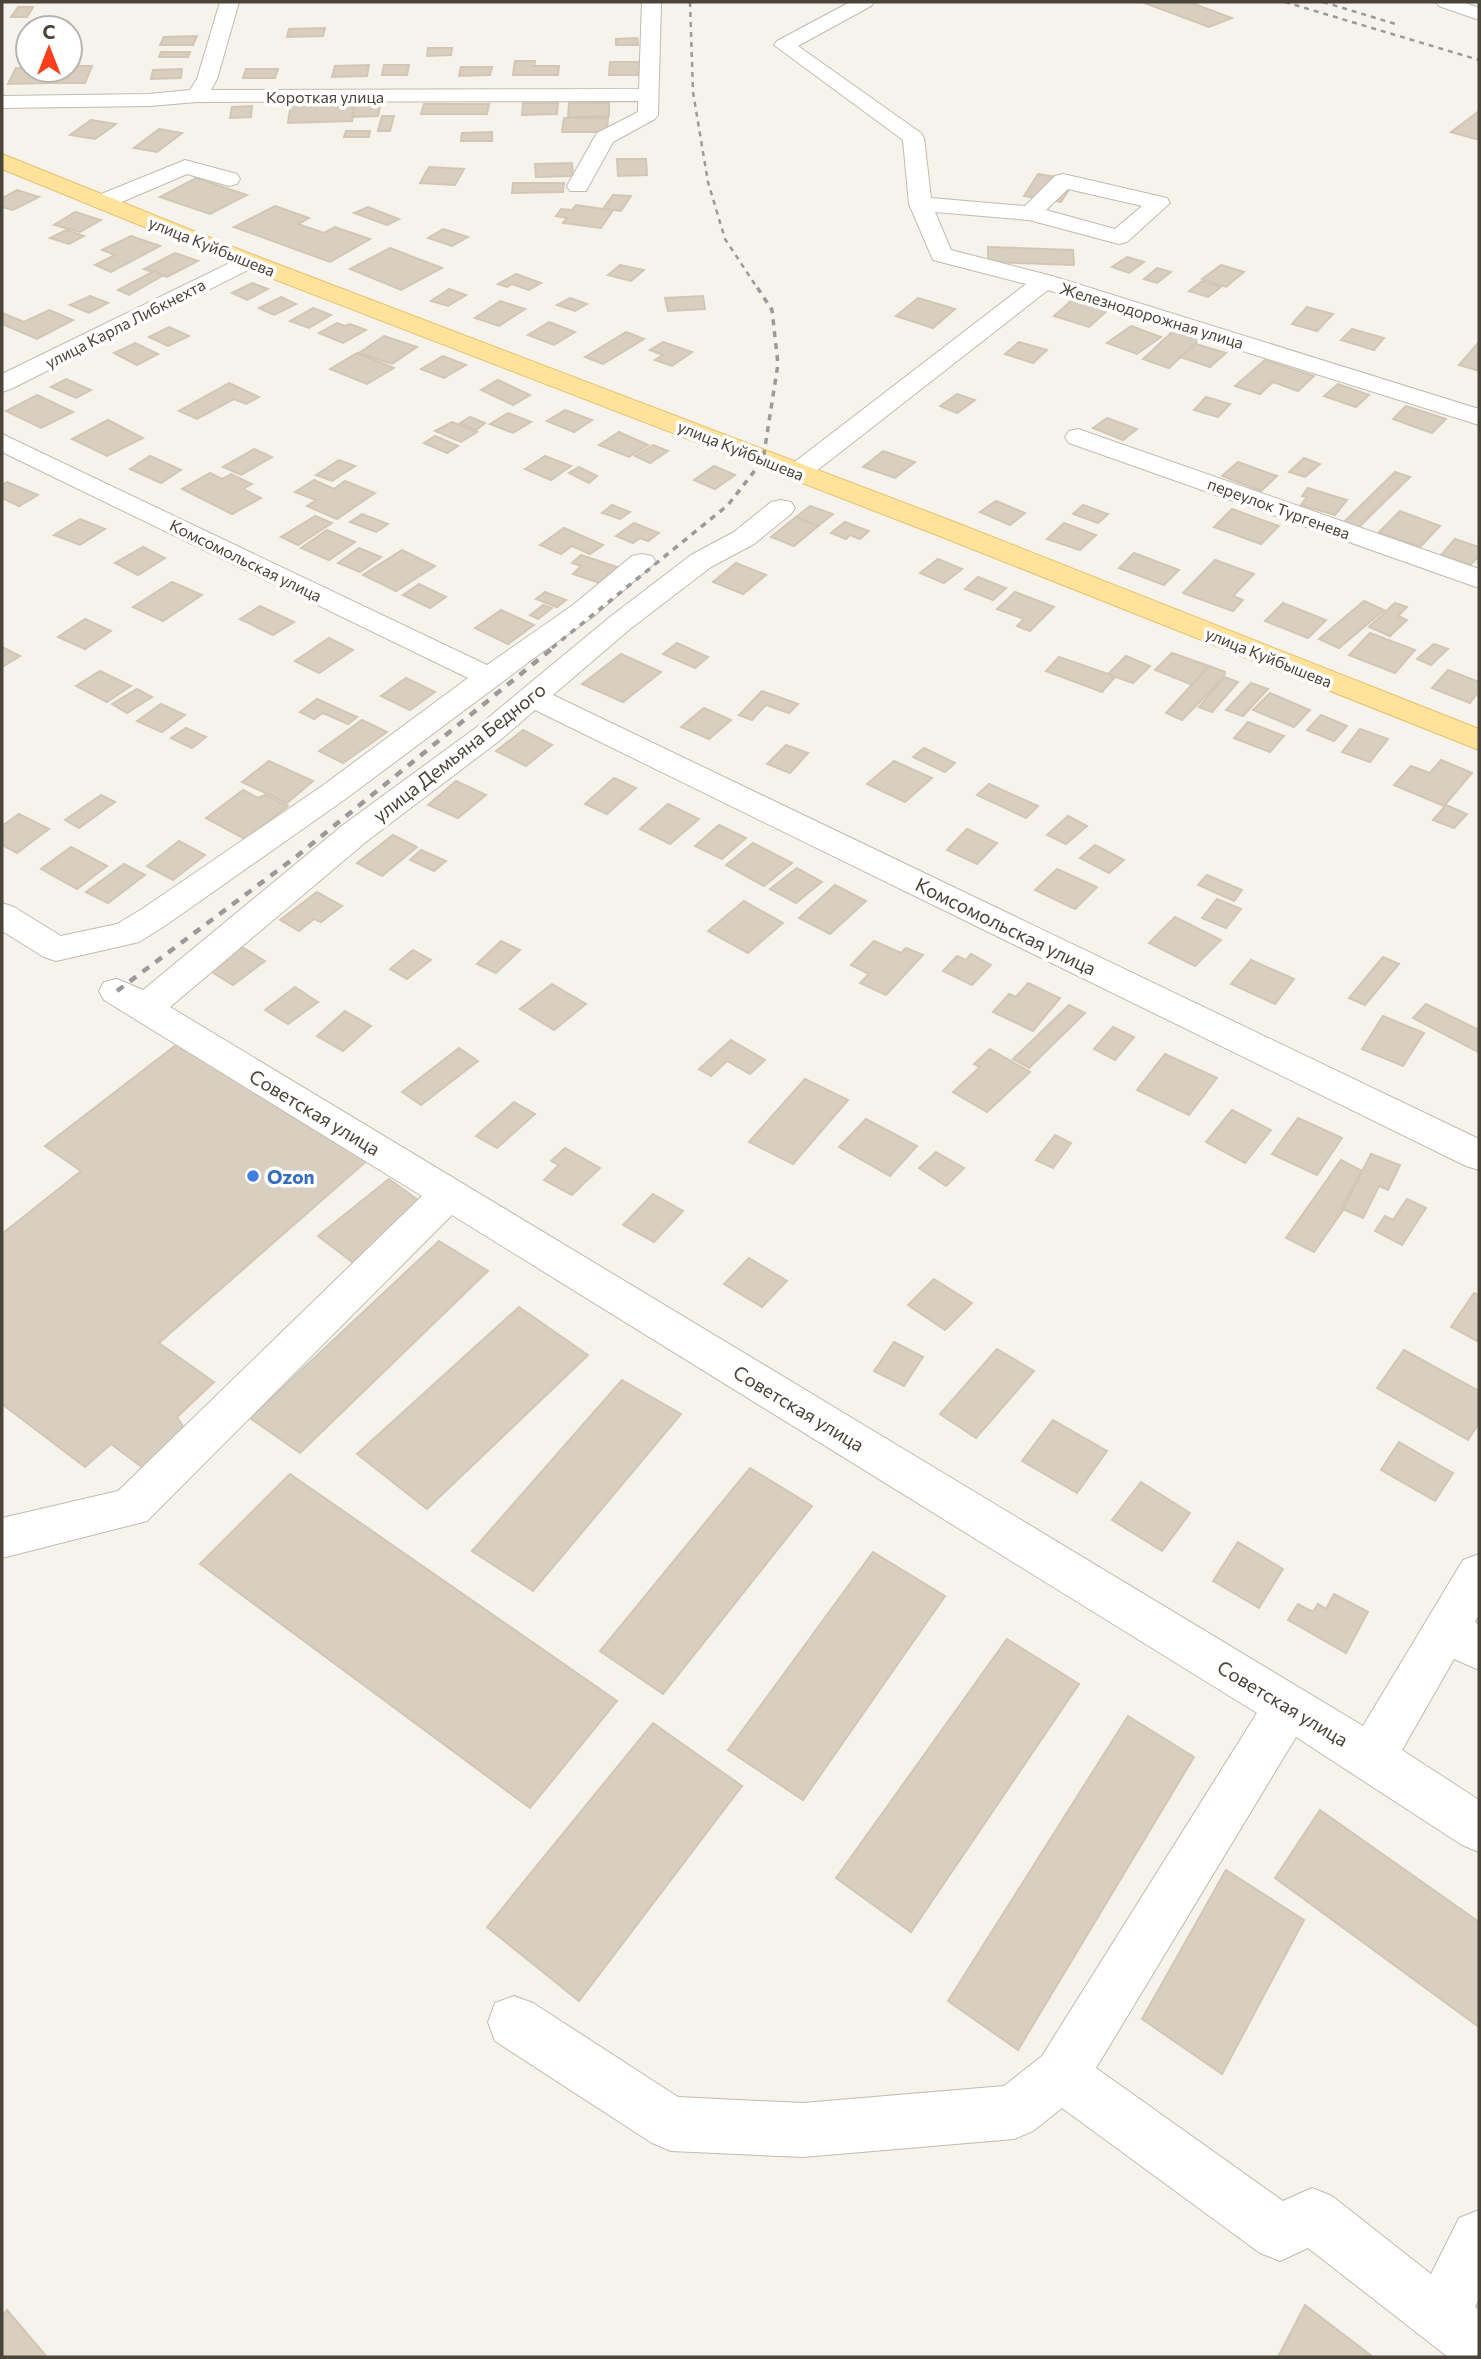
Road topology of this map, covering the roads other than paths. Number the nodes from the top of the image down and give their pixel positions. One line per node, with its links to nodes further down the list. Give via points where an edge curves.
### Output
1 (229, 2): 7 (street, via 207,79)
2 (652, 2): 6 (street)
3 (864, 2): 13 (street, via 784,45 913,138)
4 (1446, 2): 5 (street)
5 (1479, 14)
6 (648, 95): 7 (street, Короткая улица); 11 (street, via 648,116 605,138)
7 (197, 96): 8 (street, Короткая улица)
8 (2, 103)
9 (2, 161): 12 (main road, улица Куйбышева)
10 (229, 179): 12 (street, via 185,167)
11 (578, 186)
12 (102, 202): 15 (main road, улица Куйбышева)
13 (920, 204): 14 (street); 16 (street, via 941,255)
14 (1030, 213): 14 (street, via 1063,180 1159,202 1119,237)
15 (248, 261): 17 (street, улица Карла Либкнехта); 21 (main road, улица Куйбышева)
16 (1044, 281): 18 (street, Железнодорожная улица); 21 (street, Железнодорожная улица)
17 (2, 384)
18 (1479, 417)
19 (1078, 436): 24 (street, переулок Тургенева)
20 (2, 442): 25 (street, Комсомольская улица)
21 (797, 473): 27 (main road, улица Куйбышева)
22 (781, 508): 26 (street, улица Демьяна Бедного, via 744,538 701,561)
23 (642, 562): 25 (street, via 583,611)
24 (1479, 579)
25 (489, 677): 28 (street, via 333,793 127,934 55,949)
26 (532, 697): 29 (street, улица Демьяна Бедного); 30 (street, Комсомольская улица)
27 (1479, 740)
28 (2, 915)
29 (131, 1000): 31 (street, Советская улица)
30 (1479, 1156)
31 (449, 1194): 32 (street, via 131,1507); 35 (street, Советская улица)
32 (2, 1538)
33 (1479, 1574): 34 (street)
34 (1463, 1639): 36 (street)
35 (1288, 1707): 36 (street, Советская улица); 39 (street)
36 (1371, 1757): 37 (street, Советская улица)
37 (1479, 1828)
38 (514, 2022): 39 (street, via 671,2124 803,2130 1014,2112)
39 (1060, 2075): 41 (street, via 1280,2233 1312,2216)
40 (1479, 2238): 41 (street)
41 (1460, 2330)

